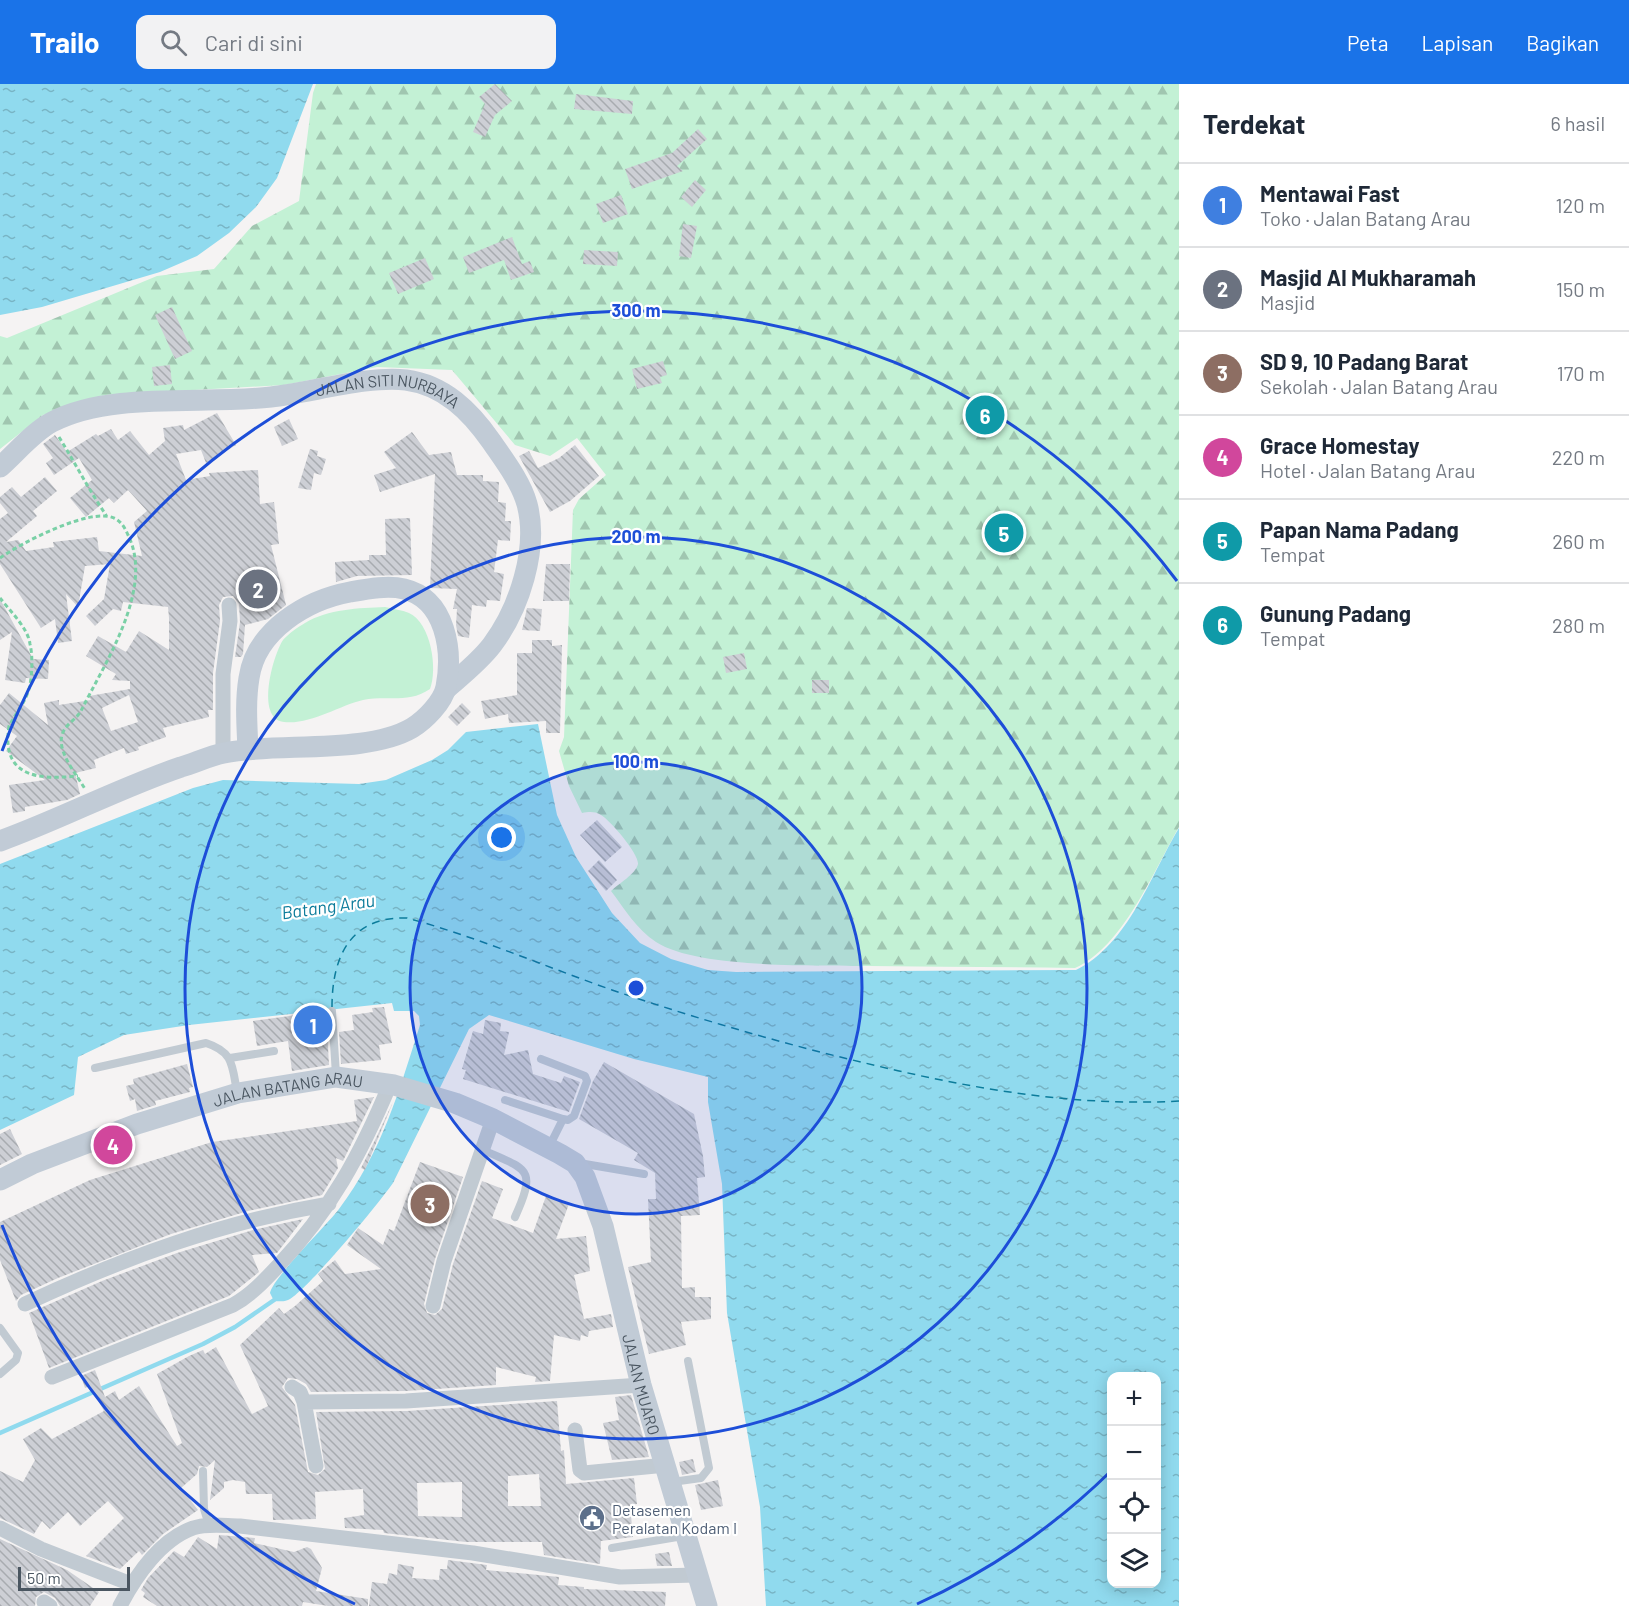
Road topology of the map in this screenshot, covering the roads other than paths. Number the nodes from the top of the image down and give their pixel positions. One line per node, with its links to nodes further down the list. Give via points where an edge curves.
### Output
1 (0, 466): 3 (street, JALAN SITI NURBAYA, via 51,423 90,409 126,403 271,397 383,380 406,380 440,391 465,407 517,483 527,503 530,526 525,572 506,621 478,661)
2 (229, 605): 5 (street, via 223,674)
3 (446, 689): 4 (street, via 429,714 392,737); 4 (street, via 442,621 436,609 423,598 404,589 373,588 331,596 287,619 257,657 249,676)
4 (248, 750): 5 (street)
5 (223, 753): 6 (street, via 152,777)
6 (4, 837)
7 (332, 1011): 12 (lane)
8 (274, 1051): 9 (lane)
9 (231, 1058): 11 (lane, via 218,1046 206,1042); 14 (lane)
10 (541, 1059): 17 (lane, via 582,1073 587,1081 574,1116)
11 (95, 1068)
12 (336, 1077): 13 (street, JALAN BATANG ARAU); 14 (street, JALAN BATANG ARAU)
13 (392, 1084): 16 (street, JALAN BATANG ARAU); 23 (street, via 358,1158)
14 (238, 1093): 22 (street, JALAN BATANG ARAU, via 73,1147)
15 (506, 1100): 17 (lane)
16 (493, 1119): 18 (street, JALAN BATANG ARAU); 19 (street)
17 (562, 1119): 18 (lane)
18 (549, 1148): 20 (street, JALAN BATANG ARAU)
19 (481, 1149): 24 (lane, via 523,1169 528,1178 528,1188); 26 (street)
20 (575, 1163): 21 (lane); 31 (street, JALAN MUARO, via 585,1177 603,1226)
21 (644, 1174)
22 (0, 1180)
23 (329, 1204): 25 (street, via 225,1225 91,1273); 30 (street, via 303,1239 244,1299)
24 (514, 1217)
25 (25, 1304)
26 (433, 1305)
27 (0, 1328): 29 (lane, via 18,1353 16,1360)
28 (688, 1361): 37 (lane, via 709,1468 701,1478)
29 (0, 1374)
30 (52, 1377)
31 (641, 1385): 33 (street, via 406,1401); 37 (street, JALAN MUARO)
32 (292, 1387): 33 (street, via 300,1392)
33 (304, 1402): 35 (street)
34 (575, 1430): 37 (street, via 580,1470 588,1475)
35 (316, 1466)
36 (203, 1471): 38 (lane, via 204,1509)
37 (668, 1474): 40 (street, JALAN MUARO)
38 (209, 1525): 42 (street, via 473,1553 620,1577); 43 (street, via 179,1536)
39 (0, 1528): 43 (street, via 41,1550)
40 (685, 1536): 41 (lane); 42 (street, JALAN MUARO)
41 (612, 1548)
42 (696, 1575): 45 (street, JALAN MUARO)
43 (131, 1584): 44 (street)
44 (120, 1606)
45 (707, 1606)

